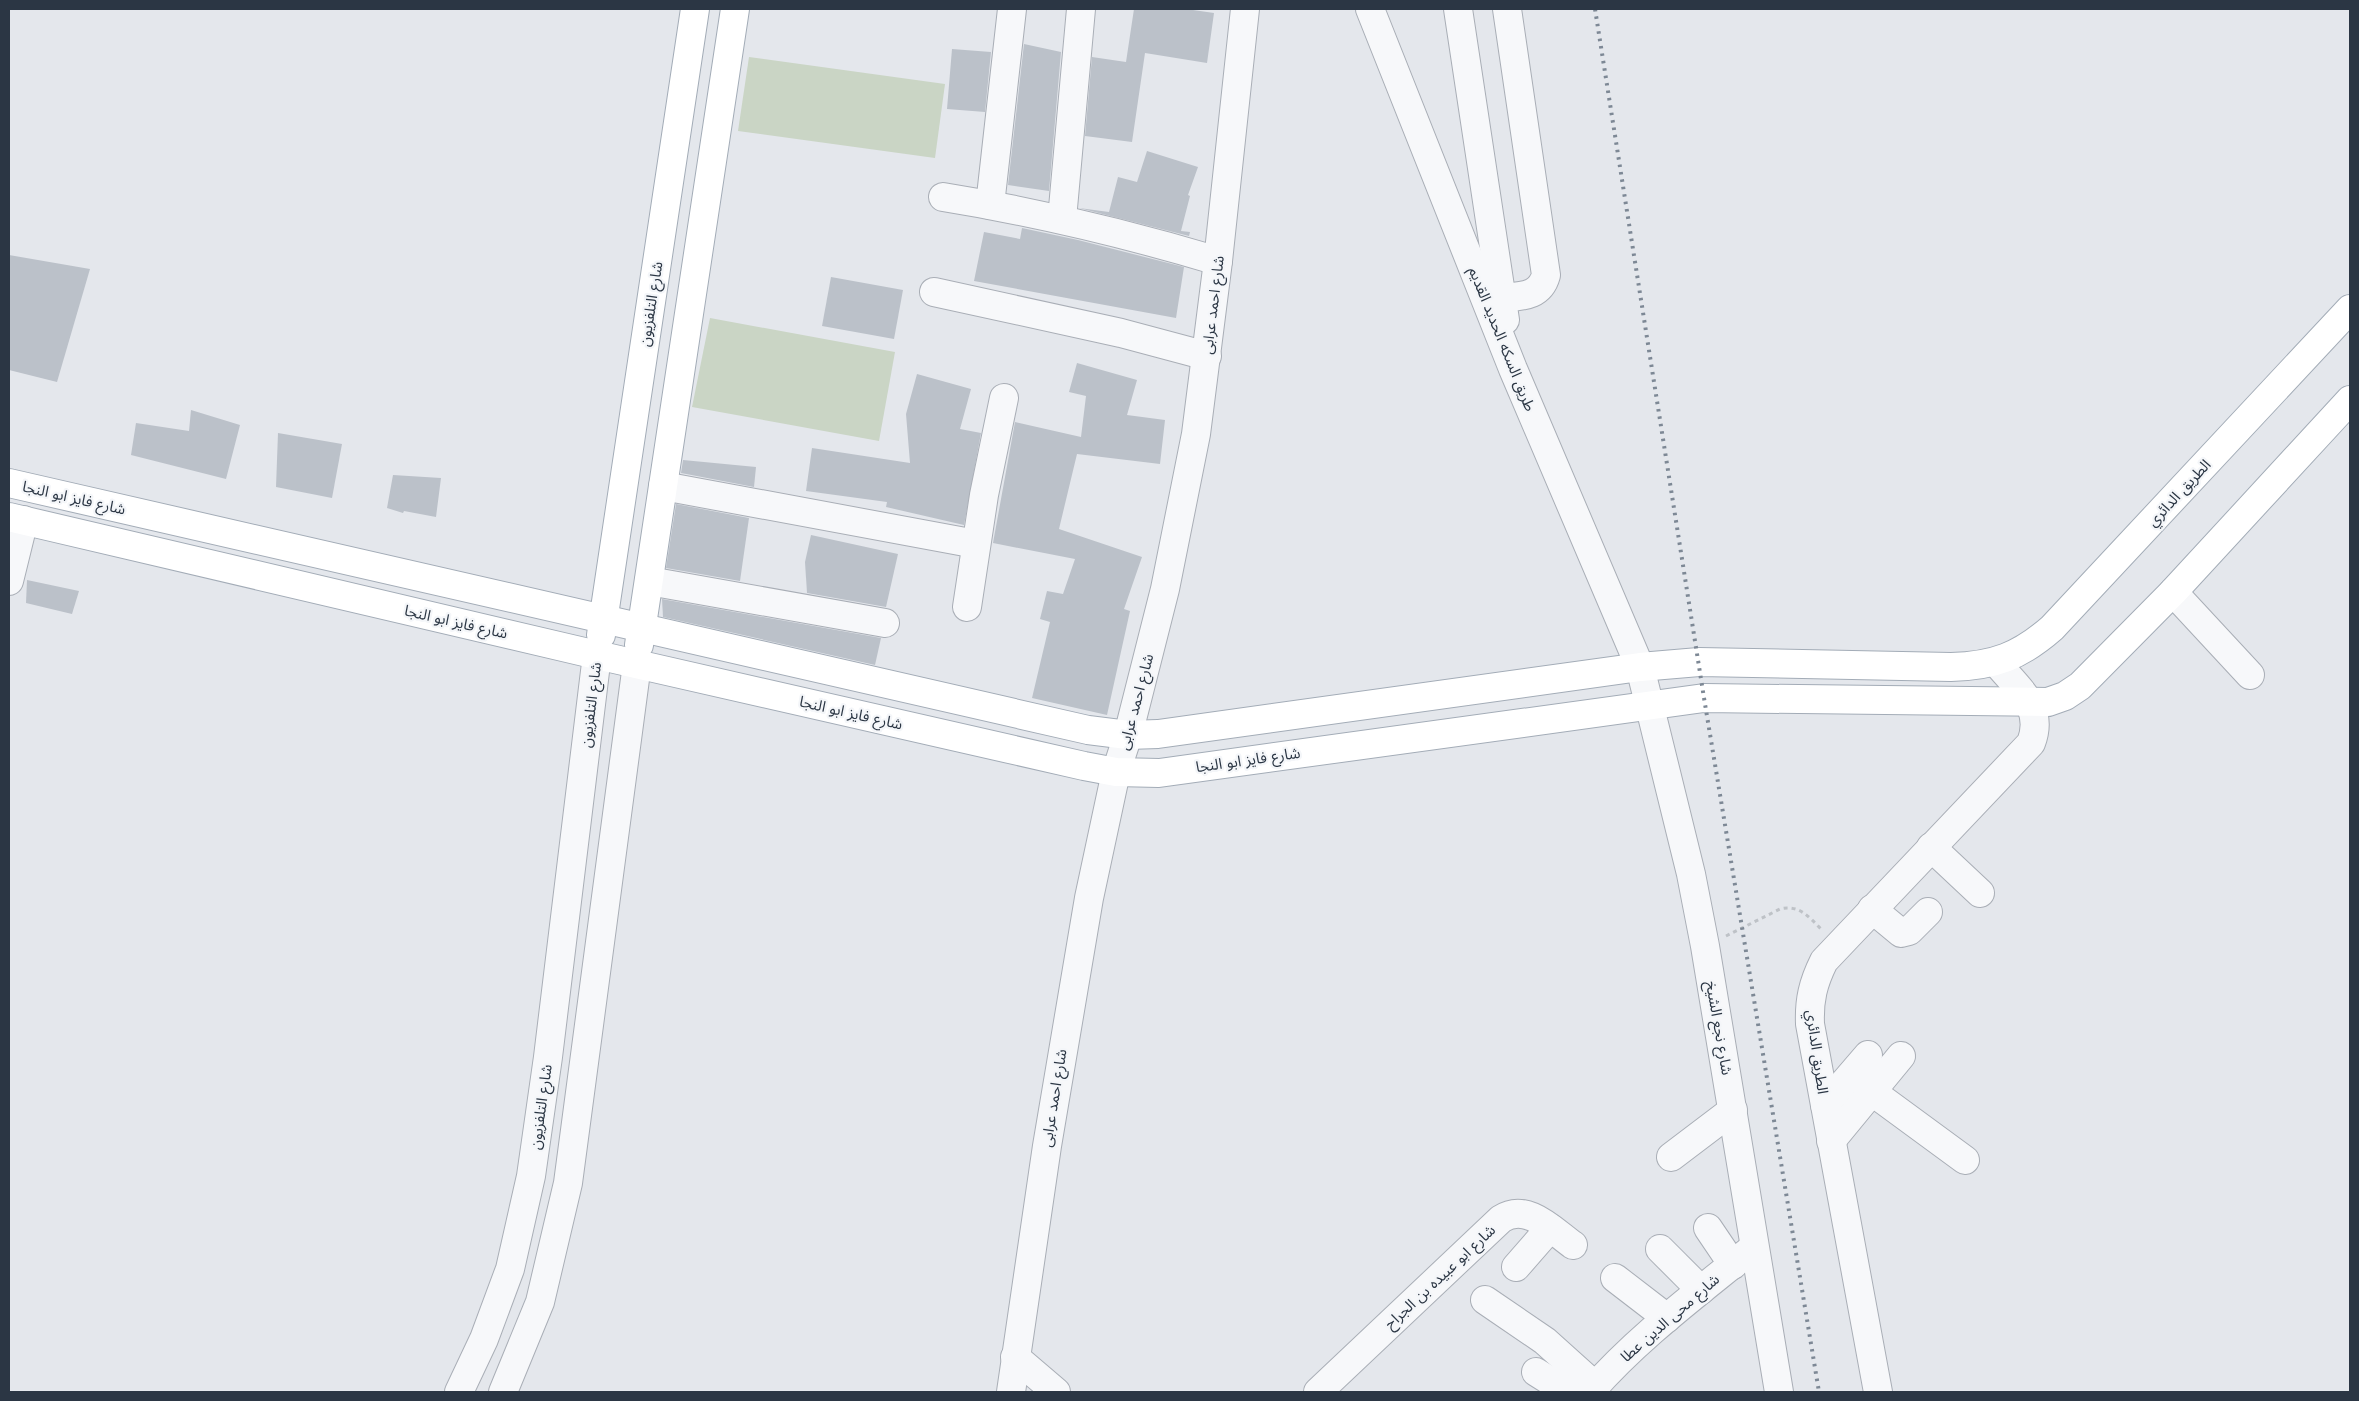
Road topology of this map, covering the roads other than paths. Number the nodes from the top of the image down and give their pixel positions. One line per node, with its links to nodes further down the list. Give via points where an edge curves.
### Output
1 (695, 9): 28 (main road, شارع التلفزيون)
2 (735, 9): 21 (main road)
3 (1012, 9): 10 (street)
4 (1081, 9): 11 (street)
5 (1245, 9): 12 (street, شارع احمد عرابى)
6 (1370, 9): 17 (street, طريق السكه الحديد القديم)
7 (1458, 9): 14 (street)
8 (1507, 9): 14 (street, via 1546,275 1536,292)
9 (943, 197): 10 (street)
10 (990, 205): 11 (street)
11 (1062, 219): 12 (street)
12 (1218, 261): 16 (street, شارع احمد عرابى)
13 (934, 292): 16 (street, via 1112,330)
14 (1502, 298): 17 (street)
15 (2350, 309): 33 (main road, الطريق الدائري, via 2052,628 2035,643)
16 (1207, 356): 39 (street, شارع احمد عرابى, via 1182,512)
17 (1513, 369): 35 (street, طريق السكه الحديد القديم)
18 (1004, 398): 23 (street)
19 (2350, 400): 26 (main road)
20 (9, 483): 28 (main road, شارع فايز ابو النجا)
21 (663, 486): 23 (street); 25 (main road)
22 (16, 518): 24 (street); 31 (main road, شارع فايز ابو النجا)
23 (976, 544): 27 (street)
24 (9, 580)
25 (649, 581): 29 (street); 30 (main road)
26 (2173, 592): 36 (street); 37 (main road, via 2080,686 2056,699)
27 (967, 607)
28 (603, 618): 30 (main road, شارع فايز ابو النجا); 31 (main road, شارع التلفزيون)
29 (885, 623)
30 (642, 627): 34 (main road); 39 (main road, شارع فايز ابو النجا, via 1088,730)
31 (597, 655): 34 (main road, شارع فايز ابو النجا); 67 (street, شارع التلفزيون, via 531,1176 510,1269 484,1339)
32 (1699, 662): 33 (main road, الطريق الدائري, via 1951,667); 35 (main road, شارع فايز ابو النجا)
33 (1996, 662): 37 (street, الطريق الدائري)
34 (636, 664): 40 (main road, شارع فايز ابو النجا); 68 (street, via 568,1183 540,1302)
35 (1640, 667): 38 (street, شارع نجع الشيخ); 39 (main road, شارع فايز ابو النجا, via 1179,733)
36 (2250, 675)
37 (2030, 703): 38 (main road, شارع فايز ابو النجا, via 1704,698); 41 (street, الطريق الدائري, via 2036,730 2030,743)
38 (1650, 704): 40 (main road, شارع فايز ابو النجا, via 1174,771); 49 (street, شارع نجع الشيخ, via 1691,874)
39 (1128, 735): 40 (street, شارع احمد عرابى)
40 (1116, 772): 64 (street, شارع احمد عرابى, via 1066,1022)
41 (1931, 848): 42 (street); 43 (street, الطريق الدائري)
42 (1980, 893)
43 (1872, 909): 44 (street, via 1901,933 1909,931); 48 (street, الطريق الدائري, via 1824,961 1809,1002)
44 (1928, 912)
45 (1868, 1055): 48 (street)
46 (1901, 1056): 47 (street)
47 (1871, 1091): 50 (street); 52 (street)
48 (1825, 1105): 50 (street, الطريق الدائري)
49 (1733, 1110): 51 (street); 56 (street, شارع نجع الشيخ)
50 (1831, 1141): 74 (street, الطريق الدائري)
51 (1671, 1157)
52 (1965, 1160)
53 (1550, 1228): 55 (street, شارع ابو عبيده بن الجراح); 59 (street); 71 (street, شارع ابو عبيده بن الجراح, via 1528,1214 1509,1214 1501,1219)
54 (1708, 1228): 58 (street)
55 (1573, 1244)
56 (1754, 1247): 58 (street, شارع محى الدين عطا); 73 (street, شارع نجع الشيخ)
57 (1660, 1249): 61 (street)
58 (1733, 1265): 61 (street, شارع محى الدين عطا)
59 (1516, 1267)
60 (1615, 1278): 63 (street)
61 (1701, 1290): 63 (street, شارع محى الدين عطا)
62 (1493, 1313): 66 (street, via 1563,1356)
63 (1666, 1318): 66 (street, شارع محى الدين عطا)
64 (1015, 1357): 69 (street, شارع احمد عرابى); 70 (street)
65 (1536, 1372): 72 (street)
66 (1592, 1389)
67 (459, 1392)
68 (503, 1392)
69 (1011, 1392)
70 (1056, 1392)
71 (1318, 1392)
72 (1568, 1392)
73 (1779, 1392)
74 (1878, 1392)

